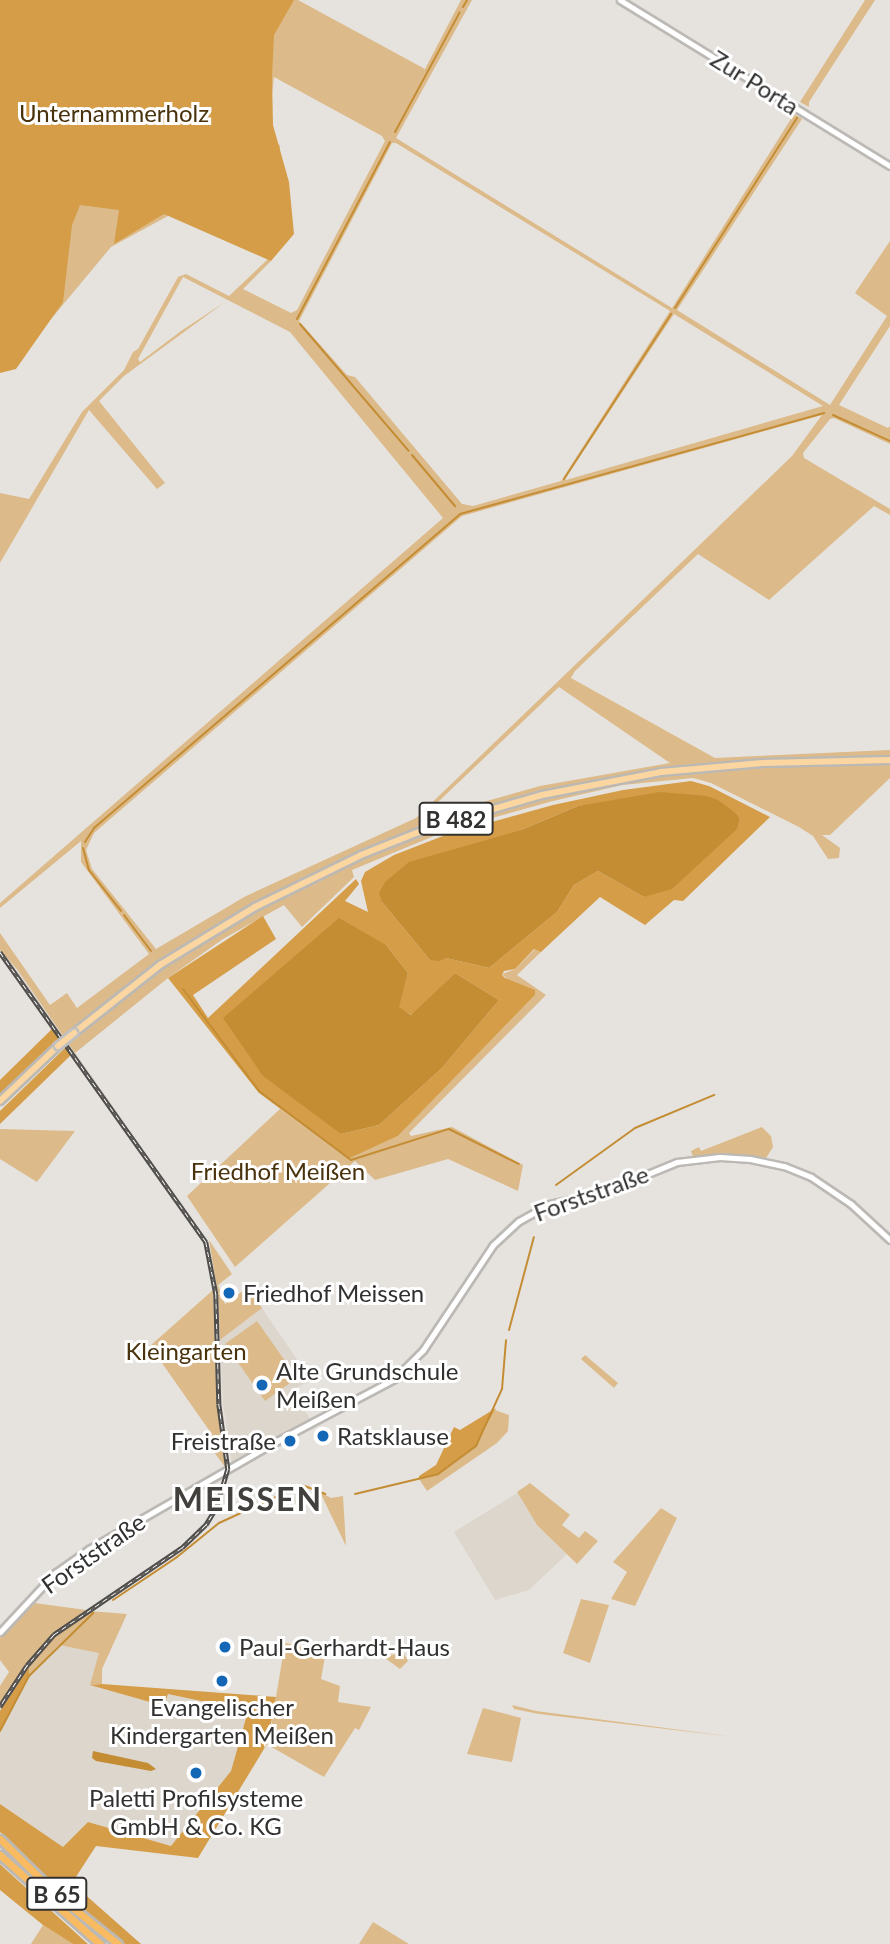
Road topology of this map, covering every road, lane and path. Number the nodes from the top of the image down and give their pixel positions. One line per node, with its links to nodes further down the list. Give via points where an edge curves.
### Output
1 (620, 0): 2 (street, Zur Porta)
2 (890, 166)
3 (890, 760): 4 (main road, B 482, bridge, via 763,763 661,772 541,795 435,826 360,855 255,906 160,965 58,1046)
4 (0, 1101)
5 (890, 1240): 6 (street, Forststraße, via 811,1177 750,1159 677,1162 606,1191 550,1204 519,1221 493,1245 429,1342 394,1379 117,1532 55,1573)
6 (0, 1632)
7 (0, 1839): 10 (highway, B 65, via 57,1895)
8 (0, 1854): 9 (highway, B 65)
9 (100, 1944)
10 (118, 1944)

